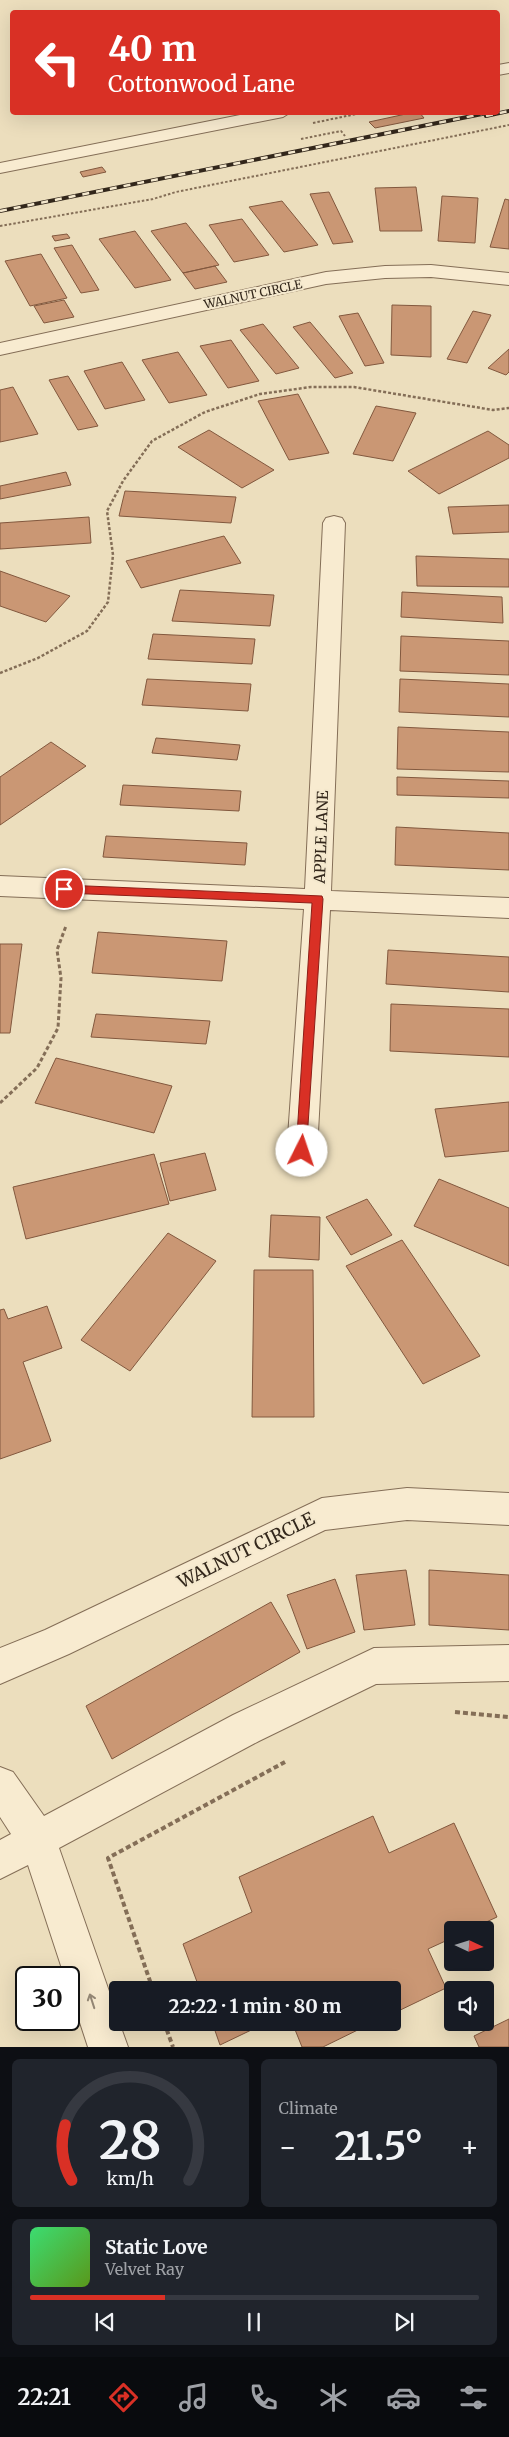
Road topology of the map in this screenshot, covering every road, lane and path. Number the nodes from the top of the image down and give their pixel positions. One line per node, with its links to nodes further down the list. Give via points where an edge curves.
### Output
1 (268, 115): 3 (street)
2 (509, 125): 4 (path, via 153,199)
3 (0, 168)
4 (0, 226)
5 (509, 279): 6 (street, WALNUT CIRCLE, via 430,271 326,278)
6 (0, 349)
7 (509, 408): 9 (path, via 493,410 354,387 336,387 260,394 205,412 152,441 123,481 108,511 113,555 108,602 87,631)
8 (334, 523): 12 (street, APPLE LANE)
9 (0, 674)
10 (0, 886): 11 (street)
11 (80, 889): 12 (street); 14 (path, via 57,950 61,978 58,1028 37,1068)
12 (318, 899): 13 (street); 15 (street, APPLE LANE)
13 (509, 908)
14 (0, 1103)
15 (302, 1151)
16 (509, 1509): 18 (street, WALNUT CIRCLE, via 407,1504 322,1514 57,1642)
17 (509, 1663): 23 (street, via 374,1666 246,1728)
18 (0, 1666)
19 (453, 1712): 20 (path)
20 (509, 1717)
21 (292, 1758): 25 (path, via 108,1858)
22 (0, 1785): 23 (street)
23 (38, 1840): 24 (street); 27 (street, one-way to 23)
24 (0, 1860)
25 (150, 1981)
26 (167, 2031): 28 (path)
27 (108, 2047)
28 (172, 2047)

